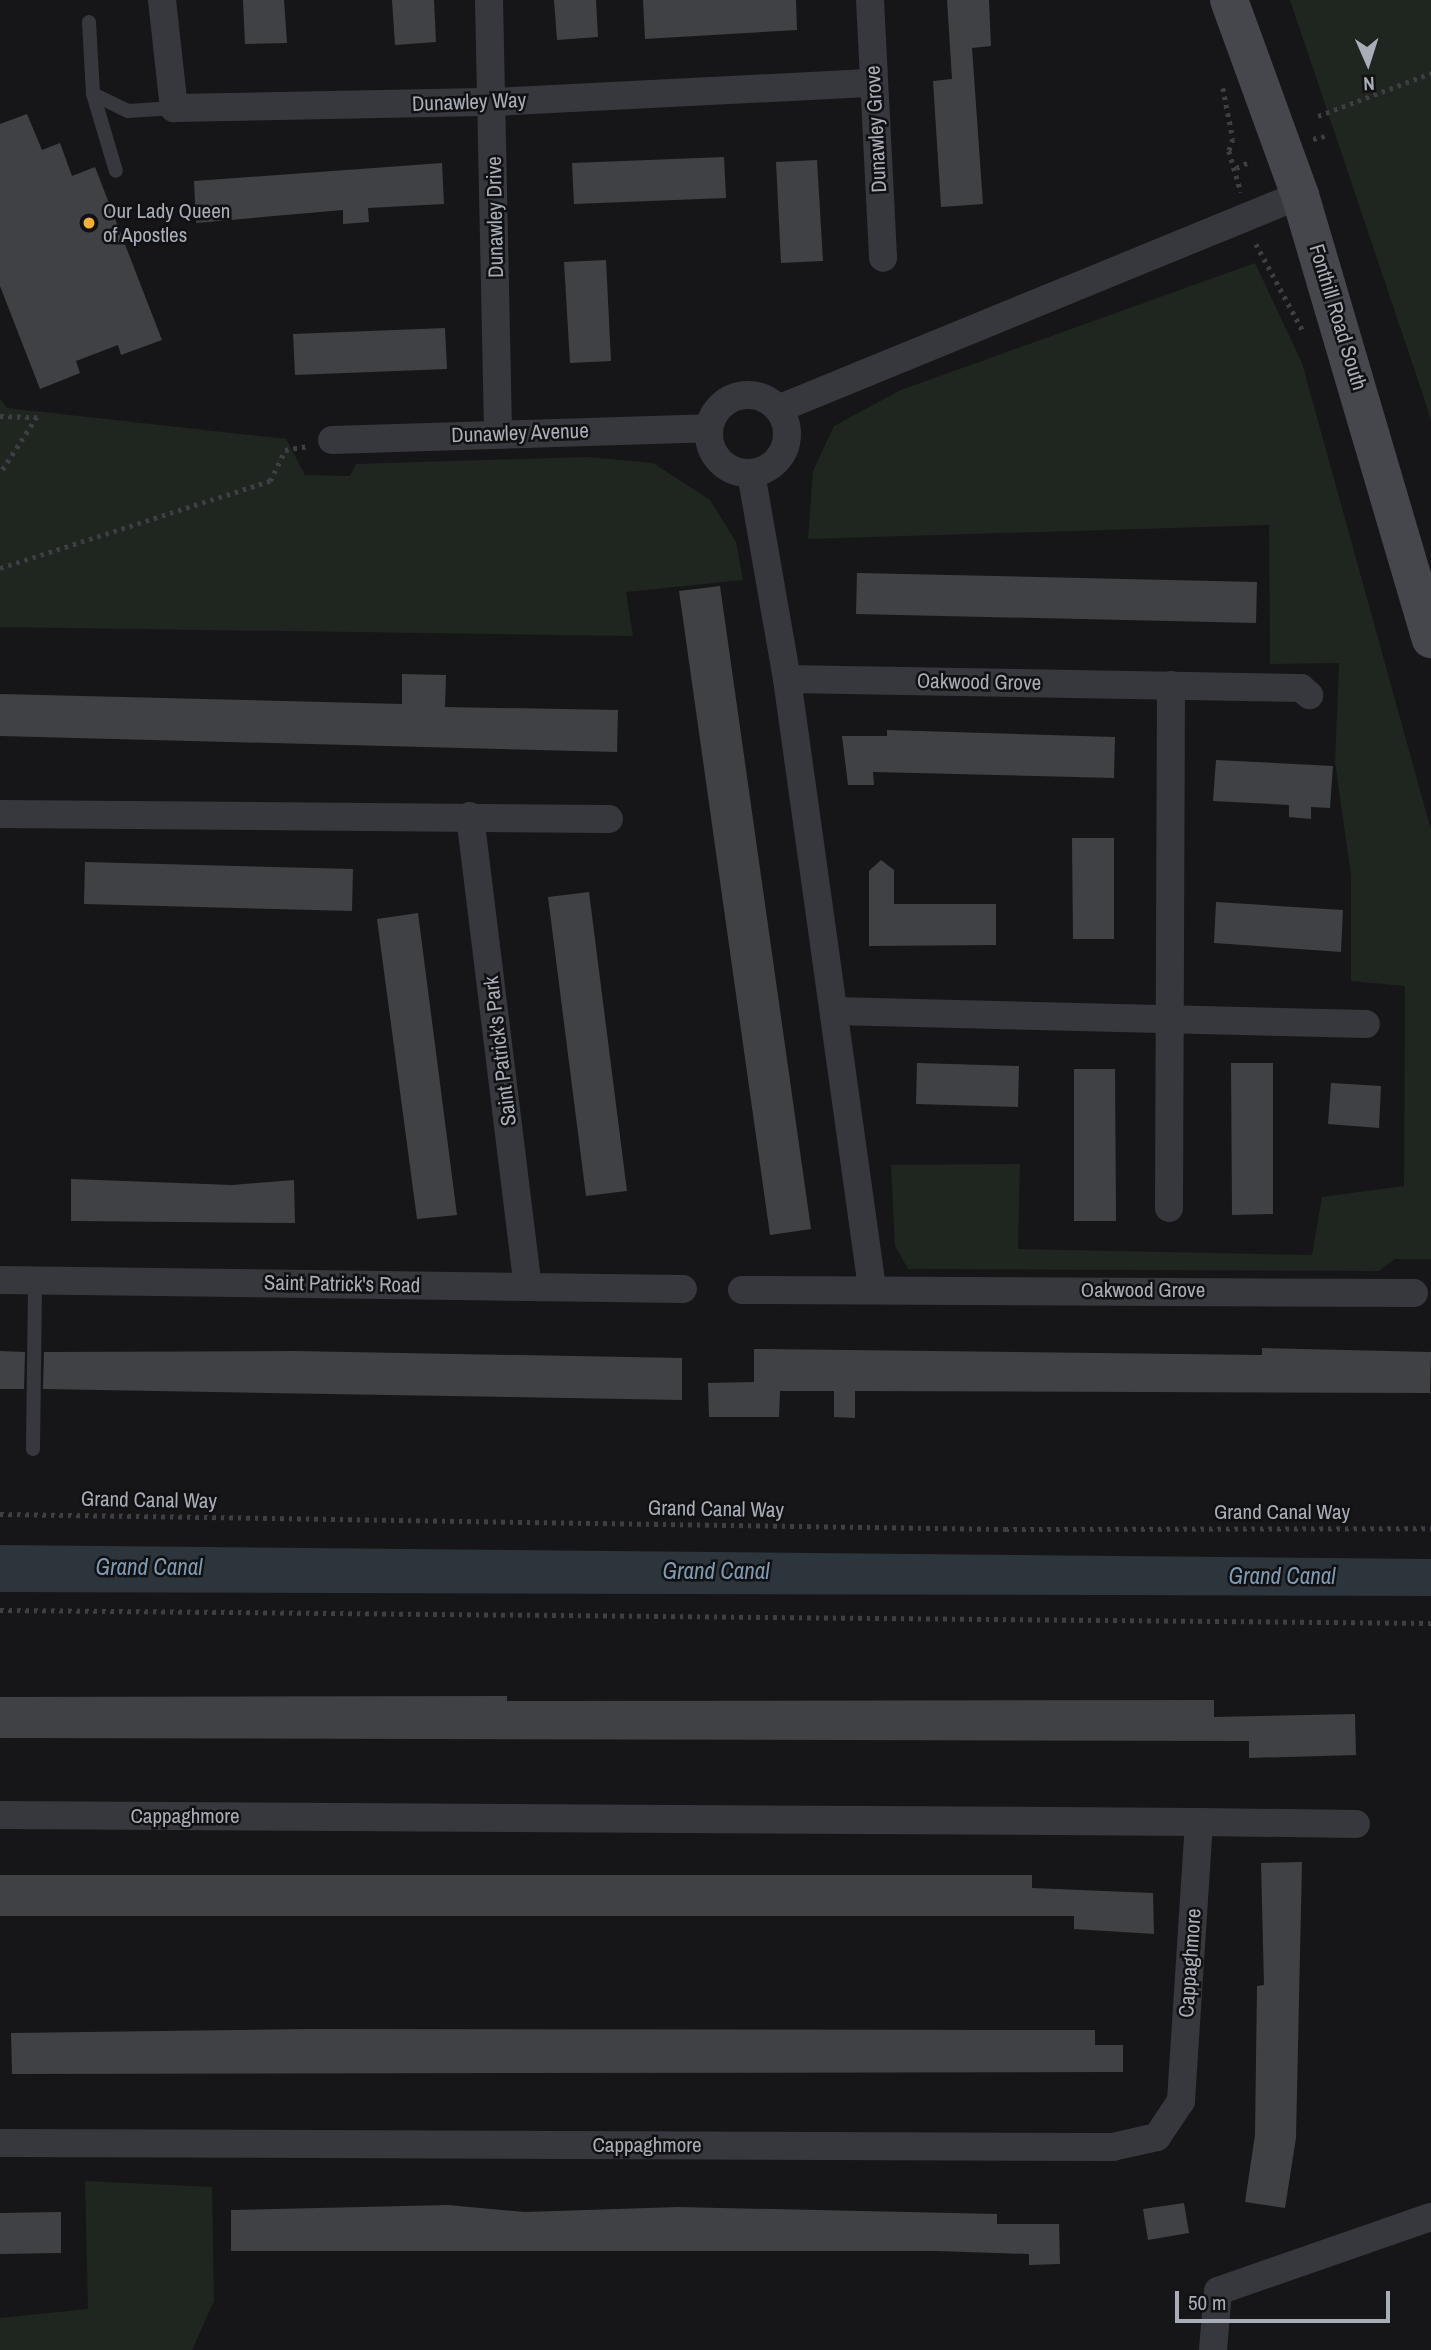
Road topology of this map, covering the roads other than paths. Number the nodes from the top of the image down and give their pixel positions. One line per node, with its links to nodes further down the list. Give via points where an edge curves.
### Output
1 (162, 0): 9 (street)
2 (489, 0): 8 (street, Dunawley Drive)
3 (870, 0): 6 (street, Dunawley Grove)
4 (1229, 0): 11 (main road, Fonthill Road South)
5 (89, 22): 7 (lane)
6 (873, 83): 8 (street, Dunawley Way); 12 (street, Dunawley Grove)
7 (93, 94): 9 (lane, via 128,111); 10 (lane)
8 (494, 102): 9 (street, Dunawley Way); 15 (street, Dunawley Drive)
9 (174, 108)
10 (116, 171)
11 (1300, 195): 13 (street); 18 (main road, Fonthill Road South)
12 (883, 258)
13 (778, 409): 14 (street, via 757,396 731,398); 17 (street, via 786,444 773,464)
14 (708, 428): 15 (street, Dunawley Avenue); 17 (street, via 719,461)
15 (498, 433): 16 (street, Dunawley Avenue)
16 (320, 443)
17 (751, 473): 19 (street)
18 (1431, 639)
19 (788, 679): 20 (street, Oakwood Grove); 25 (street)
20 (1171, 685): 21 (street, Oakwood Grove, via 1301,688); 26 (street)
21 (1309, 695)
22 (0, 814): 23 (street)
23 (470, 816): 24 (street); 31 (street, Saint Patrick's Park)
24 (609, 819)
25 (834, 1011): 26 (street); 32 (street)
26 (1174, 1018): 27 (street); 28 (street)
27 (1366, 1024)
28 (1169, 1208)
29 (0, 1280): 30 (street, Saint Patrick's Road)
30 (35, 1281): 31 (street, Saint Patrick's Road); 36 (lane)
31 (528, 1286): 33 (street, Saint Patrick's Road)
32 (872, 1288): 34 (street, Oakwood Grove); 35 (street, Oakwood Grove)
33 (683, 1289)
34 (742, 1290)
35 (1414, 1293)
36 (33, 1449)
37 (0, 1815): 38 (street, Cappaghmore)
38 (1199, 1822): 39 (street); 40 (street, Cappaghmore, via 1181,2101 1157,2137 1113,2147)
39 (1356, 1824)
40 (0, 2143)
41 (1429, 2225): 42 (street, via 1218,2291)
42 (1213, 2350)

